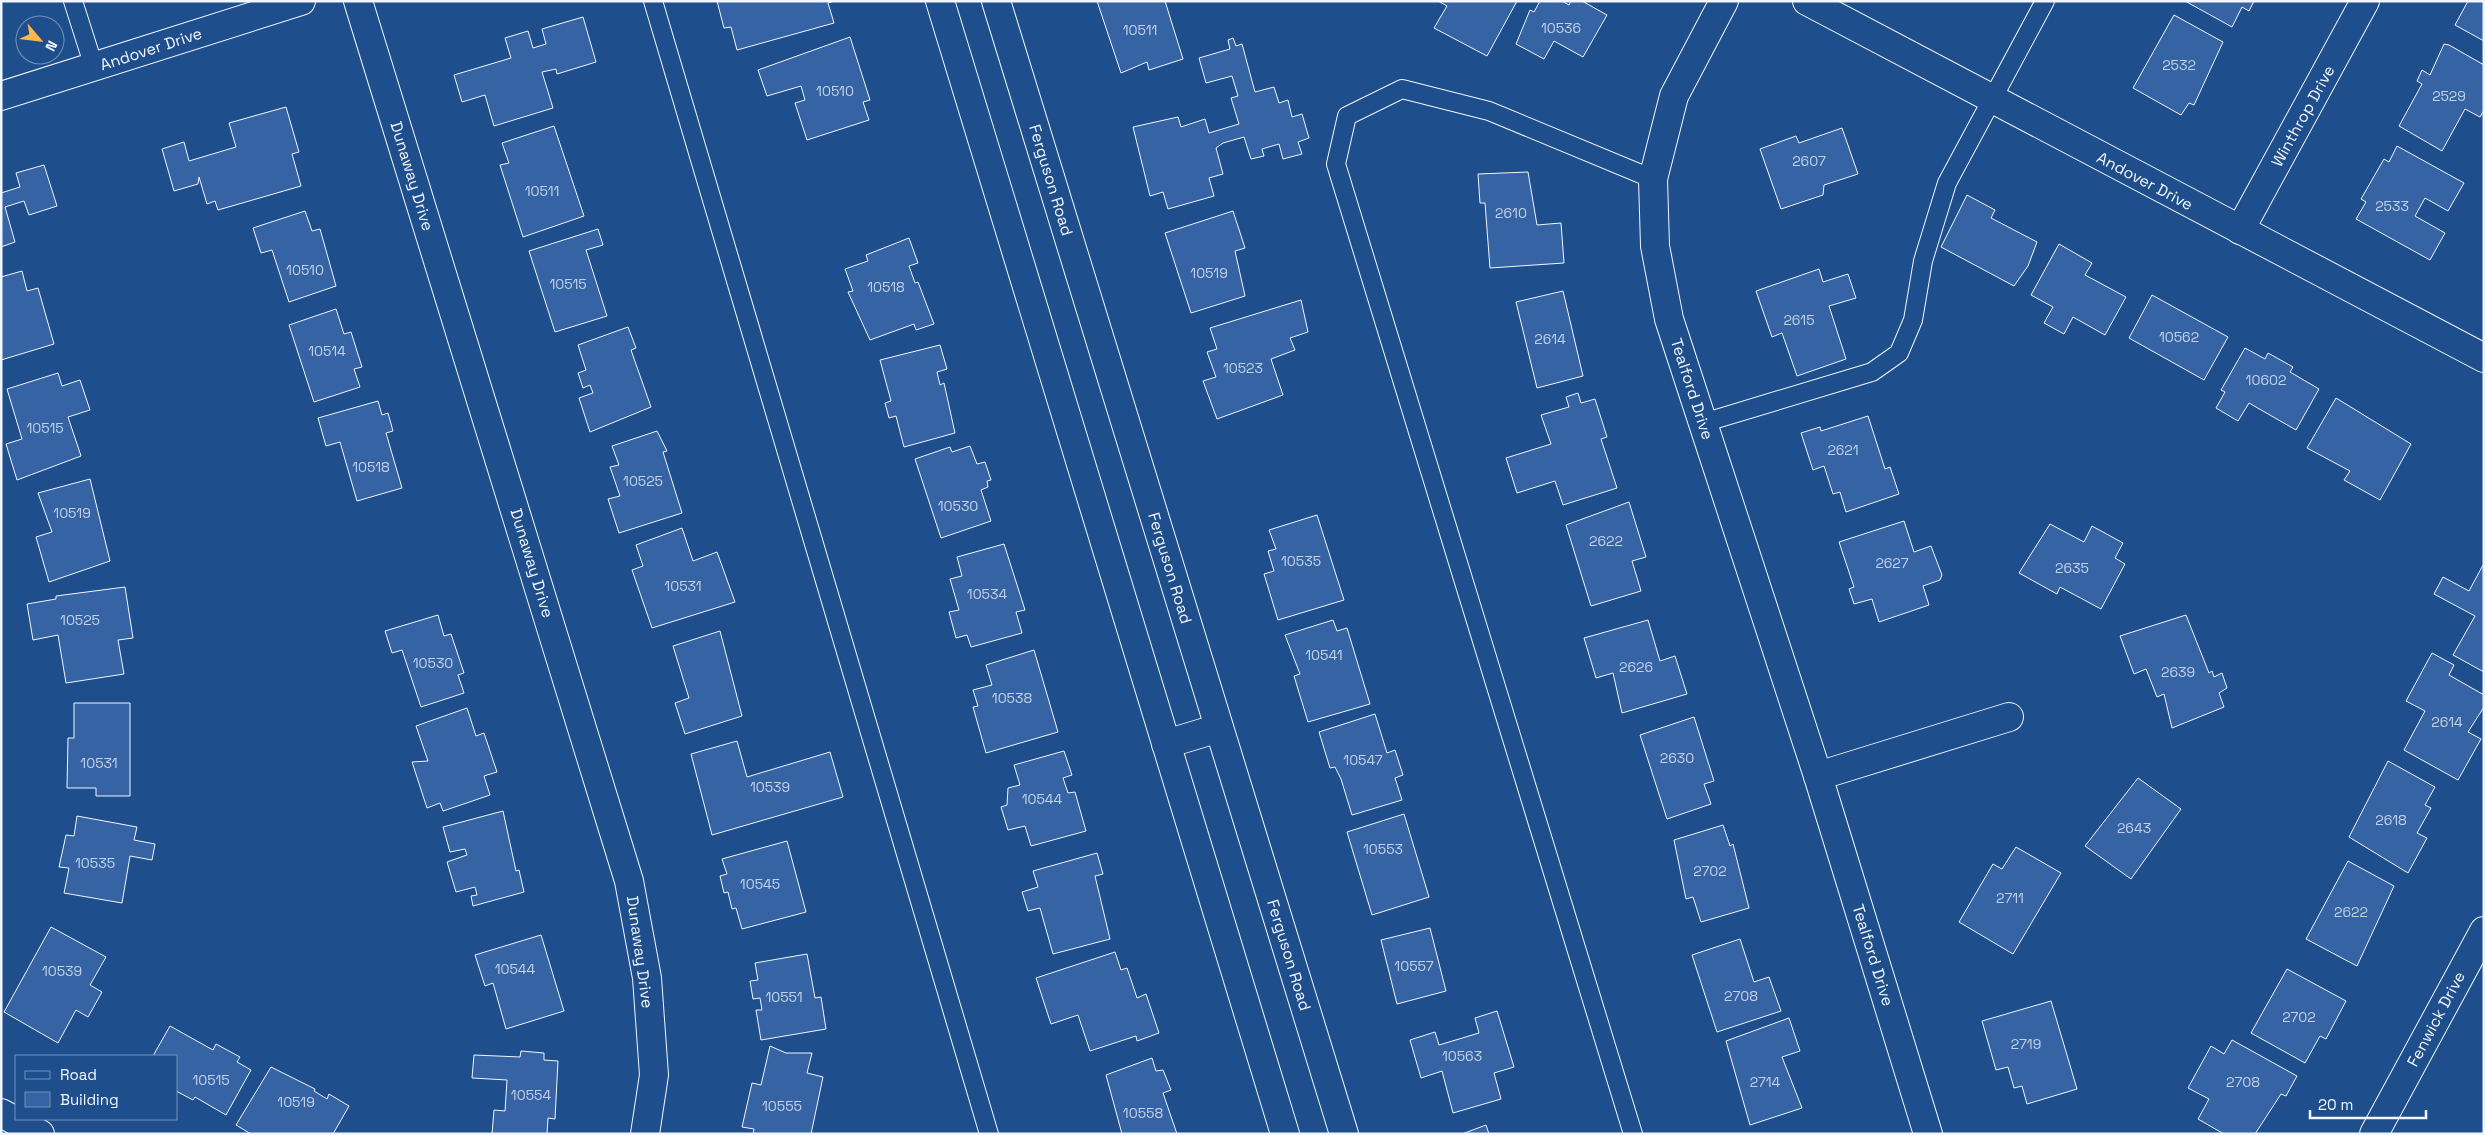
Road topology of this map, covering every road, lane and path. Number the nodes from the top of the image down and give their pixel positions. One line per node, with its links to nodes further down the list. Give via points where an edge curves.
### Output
1 (73, 1): 11 (lane)
2 (301, 1): 11 (street, Andover Drive)
3 (358, 1): 25 (street, Dunaway Drive, via 629,881 647,978 654,1075)
4 (653, 1): 26 (lane)
5 (940, 1): 20 (street)
6 (996, 1): 19 (street, Ferguson Road)
7 (1724, 1): 14 (street, Tealford Drive, via 1674,96)
8 (1807, 1): 13 (street, Andover Drive)
9 (2045, 1): 13 (lane)
10 (2365, 1): 15 (street, Winthrop Drive)
11 (94, 68): 12 (street, Andover Drive)
12 (1, 96)
13 (1991, 99): 15 (street, Andover Drive); 17 (lane, via 1947,183 1923,261 1913,320 1899,353 1872,372)
14 (1653, 180): 17 (street, Tealford Drive, via 1655,246 1669,318); 29 (lane, via 1489,111 1402,89 1347,116 1336,164)
15 (2240, 230): 16 (street, Andover Drive)
16 (2484, 358)
17 (1703, 423): 21 (street, Tealford Drive)
18 (2009, 717): 21 (street)
19 (1219, 728): 20 (street); 28 (street, Ferguson Road)
20 (1166, 744): 27 (street)
21 (1818, 776): 30 (street, Tealford Drive)
22 (2484, 931): 31 (street, Fenwick Drive)
23 (1, 1113): 24 (street)
24 (40, 1134)
25 (646, 1134)
26 (990, 1134)
27 (1285, 1134)
28 (1344, 1134)
29 (1633, 1134)
30 (1928, 1134)
31 (2374, 1134)

